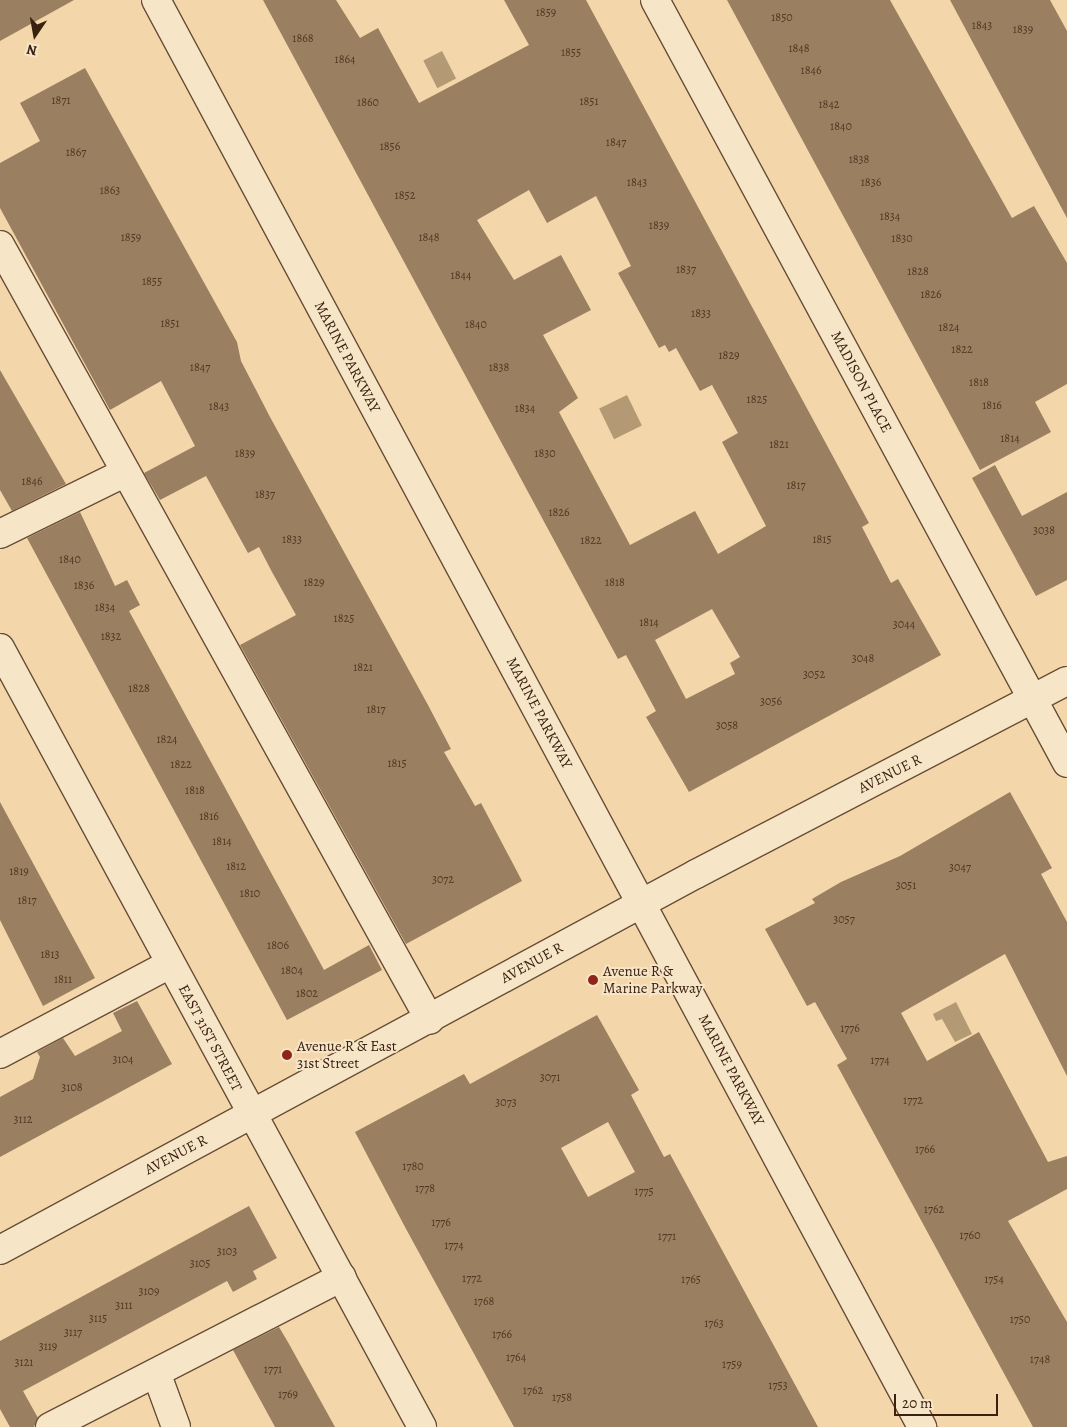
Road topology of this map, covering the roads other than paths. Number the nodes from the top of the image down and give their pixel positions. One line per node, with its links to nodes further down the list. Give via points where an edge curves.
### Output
1 (156, 0): 10 (street, MARINE PARKWAY)
2 (655, 0): 8 (street, MADISON PLACE)
3 (0, 245): 4 (street)
4 (126, 472): 5 (street); 12 (street)
5 (0, 534)
6 (0, 648): 11 (street, EAST 31ST STREET)
7 (1067, 681): 8 (street, AVENUE R)
8 (1032, 701): 9 (street, MADISON PLACE); 10 (street, AVENUE R)
9 (1067, 764)
10 (641, 904): 12 (street, AVENUE R); 21 (street, MARINE PARKWAY)
11 (170, 964): 13 (street); 14 (street, EAST 31ST STREET)
12 (430, 1020): 14 (street, AVENUE R)
13 (0, 1054)
14 (252, 1115): 15 (street, AVENUE R); 16 (street, EAST 31ST STREET)
15 (0, 1250)
16 (342, 1277): 17 (street); 20 (street, EAST 31ST STREET)
17 (157, 1375): 18 (street); 19 (street)
18 (50, 1427)
19 (176, 1427)
20 (422, 1427)
21 (922, 1427)

